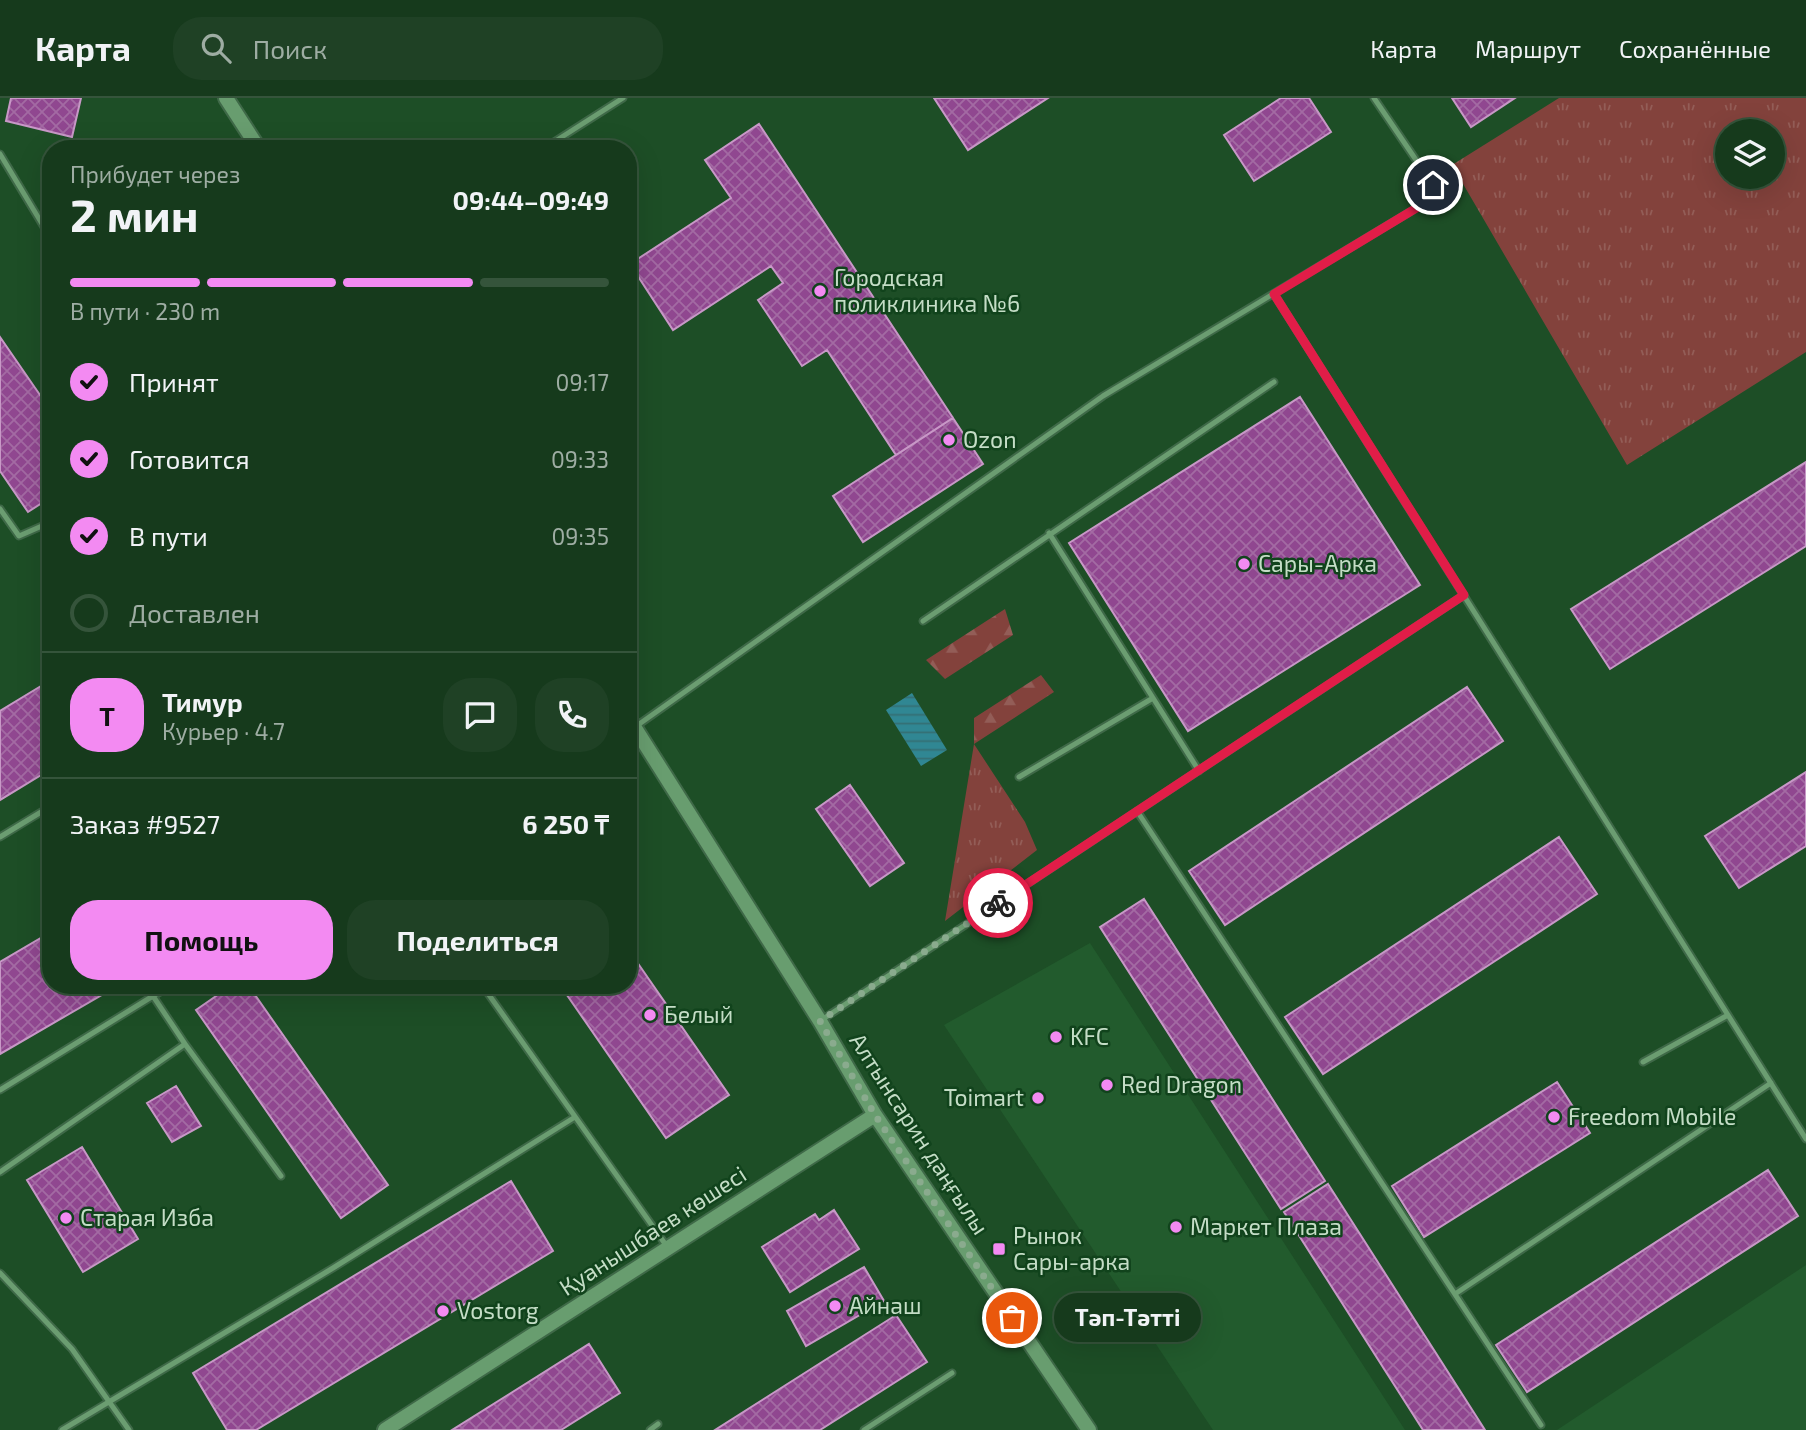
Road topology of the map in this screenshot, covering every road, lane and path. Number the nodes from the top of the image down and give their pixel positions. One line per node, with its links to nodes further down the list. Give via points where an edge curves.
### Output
1 (226, 98): 4 (main road)
2 (623, 98): 5 (lane)
3 (1374, 98): 8 (lane, via 1433,185 1433,194)
4 (252, 140)
5 (557, 140)
6 (0, 154): 7 (lane)
7 (42, 224)
8 (1274, 294): 13 (lane); 16 (lane, via 1103,396)
9 (1274, 382): 12 (lane)
10 (0, 509): 11 (lane, via 19,536)
11 (42, 526)
12 (1049, 534): 14 (lane); 15 (lane)
13 (1464, 595): 18 (lane); 26 (lane)
14 (923, 621)
15 (1153, 698): 18 (lane); 19 (lane)
16 (637, 719)
17 (637, 730): 27 (main road, Алтынсарин даңғылы)
18 (1199, 771): 21 (lane)
19 (1018, 777)
20 (42, 811): 22 (lane)
21 (1138, 811): 27 (lane); 39 (lane)
22 (0, 837)
23 (156, 994): 25 (lane)
24 (488, 994): 33 (lane)
25 (153, 996): 28 (lane); 31 (lane)
26 (1728, 1015): 29 (lane); 30 (lane)
27 (820, 1021): 32 (main road, Алтынсарин даңғылы)
28 (186, 1044): 35 (lane); 36 (lane)
29 (1643, 1062)
30 (1771, 1083): 34 (lane); 39 (lane)
31 (0, 1090)
32 (875, 1115): 37 (main road, Қуанышбаев көшесі); 49 (main road, Алтынсарин даңғылы)
33 (575, 1117): 37 (lane); 41 (lane)
34 (1806, 1139)
35 (0, 1172)
36 (281, 1176)
37 (668, 1248): 46 (main road, Қуанышбаев көшесі)
38 (0, 1273): 41 (lane, via 72,1349)
39 (1455, 1294): 43 (lane)
40 (952, 1373): 48 (lane)
41 (108, 1401): 44 (lane); 45 (lane)
42 (658, 1424): 47 (lane)
43 (1541, 1424)
44 (62, 1430)
45 (129, 1430)
46 (385, 1430)
47 (650, 1430)
48 (864, 1430)
49 (1089, 1430)

